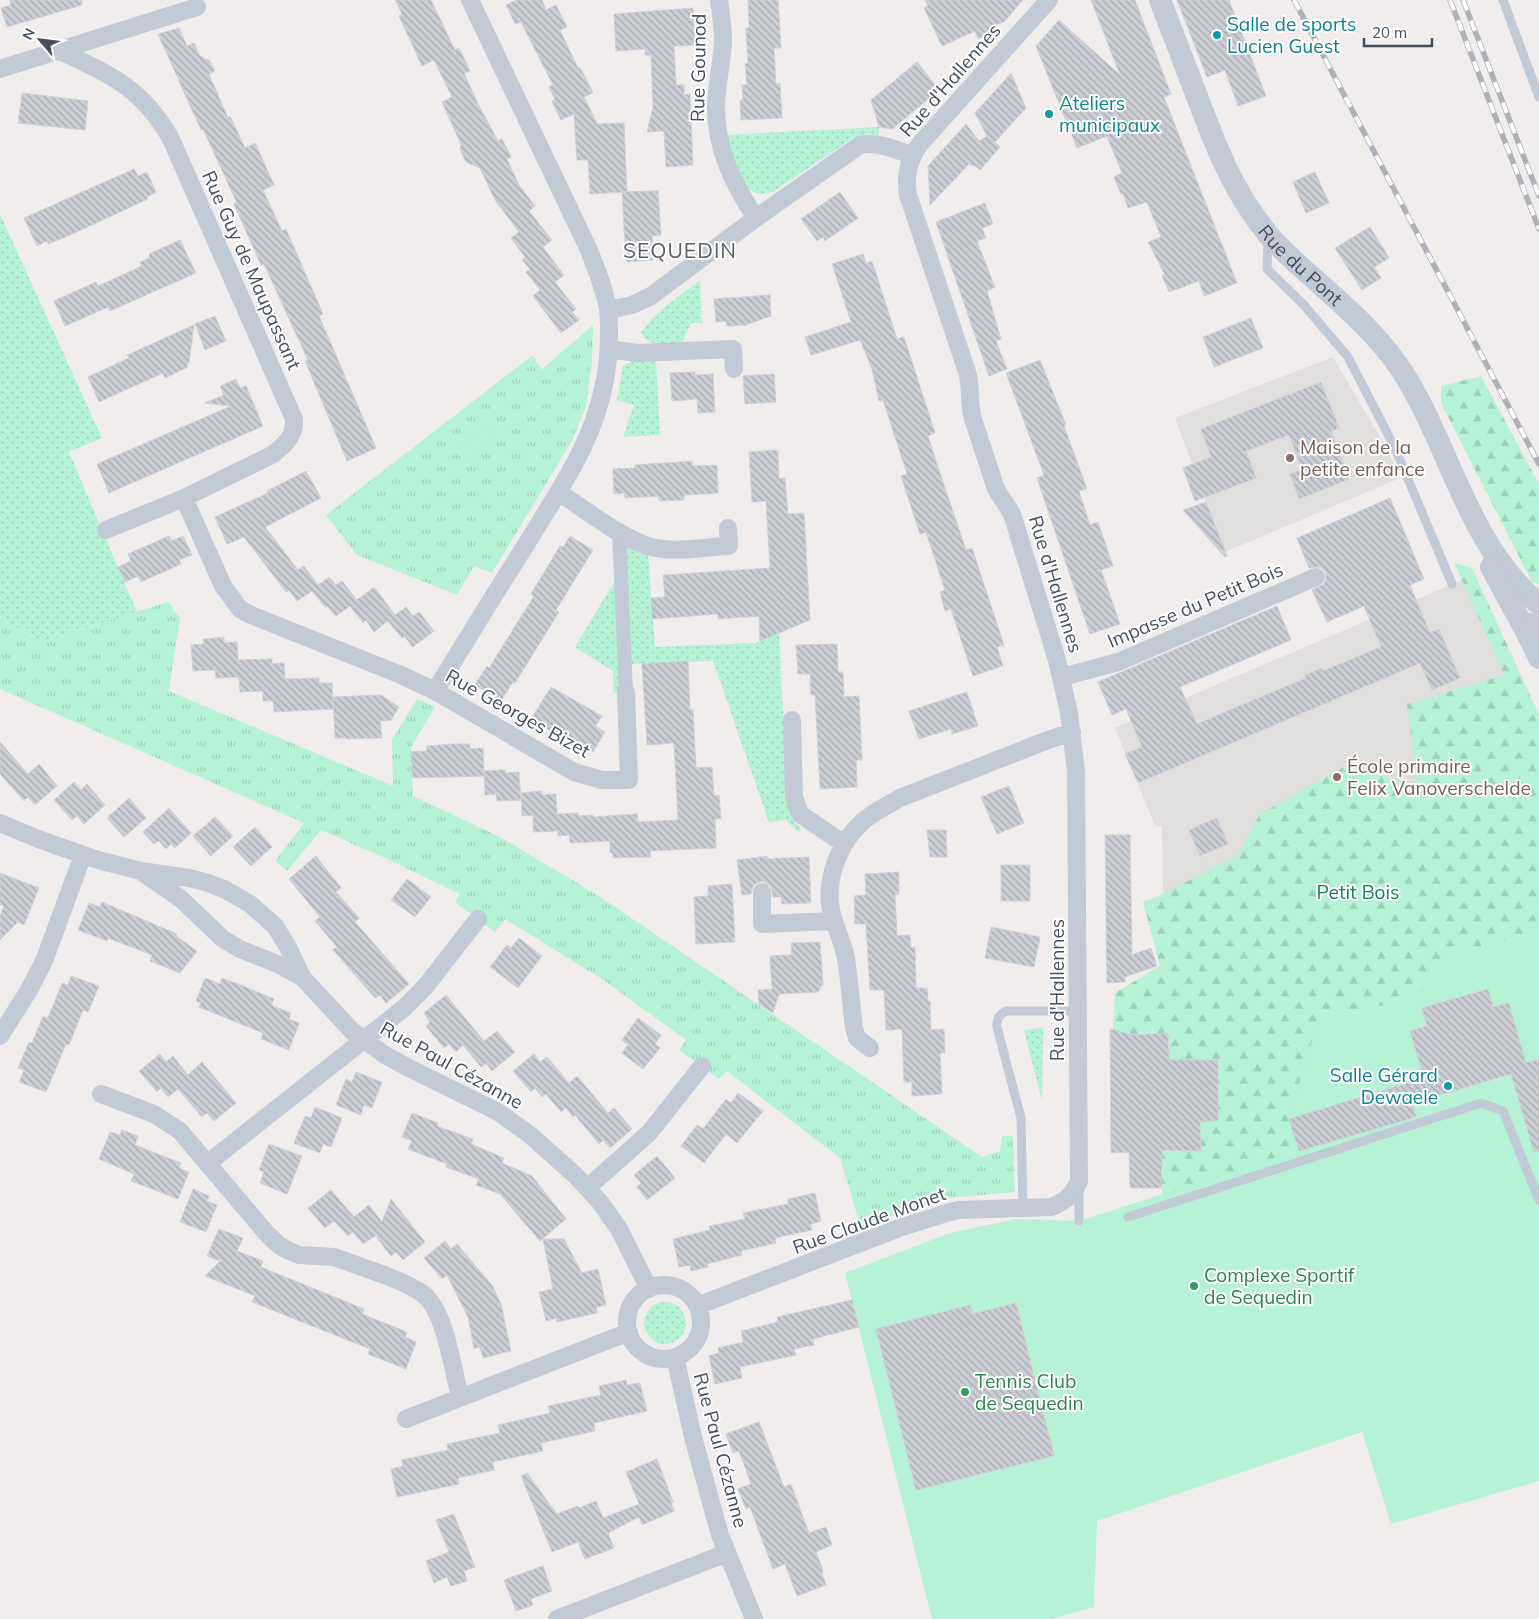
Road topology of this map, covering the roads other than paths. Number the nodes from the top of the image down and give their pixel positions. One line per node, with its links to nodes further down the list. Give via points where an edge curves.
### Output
1 (470, 0): 13 (street, via 588,248)
2 (719, 0): 11 (street, Rue Gounod, via 723,30 716,106 719,140 729,172)
3 (1049, 0): 10 (street, Rue d'Hallennes, via 926,136)
4 (1160, 0): 12 (street, Rue du Pont, via 1220,155 1236,188)
5 (1503, 0): 9 (lane)
6 (197, 7): 7 (street)
7 (60, 51): 8 (street); 17 (street, Rue Guy de Maupassant, via 98,68 129,88 153,110 162,124 294,420 292,434 272,455)
8 (0, 69)
9 (1539, 97)
10 (912, 156): 11 (street, via 878,144 860,144); 27 (street, Rue d'Hallennes, via 907,173 908,195 968,375 976,428 996,489 1012,514)
11 (756, 218): 13 (street, via 651,296 632,305)
12 (1268, 235): 18 (street, Rue du Pont, via 1357,317 1393,359 1414,391); 23 (lane, via 1267,269 1303,304 1348,357 1395,448)
13 (608, 310): 14 (street)
14 (608, 349): 15 (street, via 637,353 733,349); 16 (street, via 603,391 592,428)
15 (734, 369)
16 (558, 492): 21 (street); 28 (street)
17 (184, 498): 20 (street, Rue Guy de Maupassant); 28 (street, Rue Georges Bizet, via 223,586 240,609)
18 (1471, 510): 24 (street, Rue du Pont, via 1492,551 1517,584); 26 (street, Rue du Pont, via 1483,552)
19 (728, 528): 21 (street, via 729,546 665,549 641,544)
20 (106, 530)
21 (619, 532): 29 (street, Rue Georges Bizet)
22 (1316, 577): 27 (street, Impasse du Petit Bois, via 1118,662)
23 (1452, 584)
24 (1539, 604)
25 (1539, 616): 26 (street, via 1531,625)
26 (1535, 648)
27 (1062, 677): 31 (street, Rue d'Hallennes)
28 (435, 691): 29 (street, Rue Georges Bizet, via 574,772 602,780 629,780)
29 (626, 692)
30 (792, 720): 33 (street, via 794,797 800,814)
31 (1072, 732): 33 (street, via 900,798 861,824); 40 (street, Rue d'Hallennes, via 1076,771)
32 (0, 822): 34 (street, Rue Paul Cézanne)
33 (844, 844): 38 (street, via 831,878 830,903)
34 (83, 855): 35 (street, Rue Paul Cézanne); 41 (street, via 44,961)
35 (141, 871): 39 (street, Rue Paul Cézanne, via 182,899 223,939); 39 (street, Rue Paul Cézanne, via 189,878 240,897 275,926)
36 (762, 892): 38 (street, via 762,924)
37 (478, 919): 42 (street, Rue Paul Cézanne, via 425,987)
38 (834, 922): 43 (street, via 846,957 854,1028 857,1038)
39 (302, 976): 42 (street, Rue Paul Cézanne)
40 (1078, 1011): 47 (street, Rue d'Hallennes); 50 (lane, via 1007,1011 998,1018 997,1028 1022,1118)
41 (0, 1036)
42 (363, 1040): 46 (street, Rue Paul Cézanne); 48 (street, Rue Paul Cézanne, via 407,1068 498,1112 546,1149)
43 (870, 1048)
44 (702, 1066): 48 (street, via 649,1133)
45 (101, 1094): 46 (street, via 168,1122)
46 (208, 1163): 57 (street, via 268,1235 289,1251 345,1260 425,1295 442,1324)
47 (1079, 1181): 50 (street, Rue Claude Monet, via 1069,1198 1060,1204); 52 (lane, Rue d'Hallennes)
48 (587, 1188): 53 (street, Rue Paul Cézanne, via 619,1229)
49 (1539, 1200): 51 (lane, via 1503,1111 1481,1103)
50 (1023, 1209): 54 (street, Rue Claude Monet, via 950,1212 899,1228)
51 (1128, 1217)
52 (1079, 1221)
53 (650, 1288): 54 (street, via 666,1285 677,1288); 55 (street, via 632,1304 627,1320)
54 (697, 1306): 56 (street, via 700,1318 698,1336 686,1351)
55 (629, 1332): 56 (street, via 637,1347 646,1354 664,1359); 57 (street)
56 (675, 1357): 59 (street, Rue Paul Cézanne, via 693,1437)
57 (460, 1397): 58 (street)
58 (406, 1419)
59 (727, 1553): 60 (street, Rue Paul Cézanne); 61 (street, Rue Paul Cézanne)
60 (557, 1619)
61 (754, 1619)

